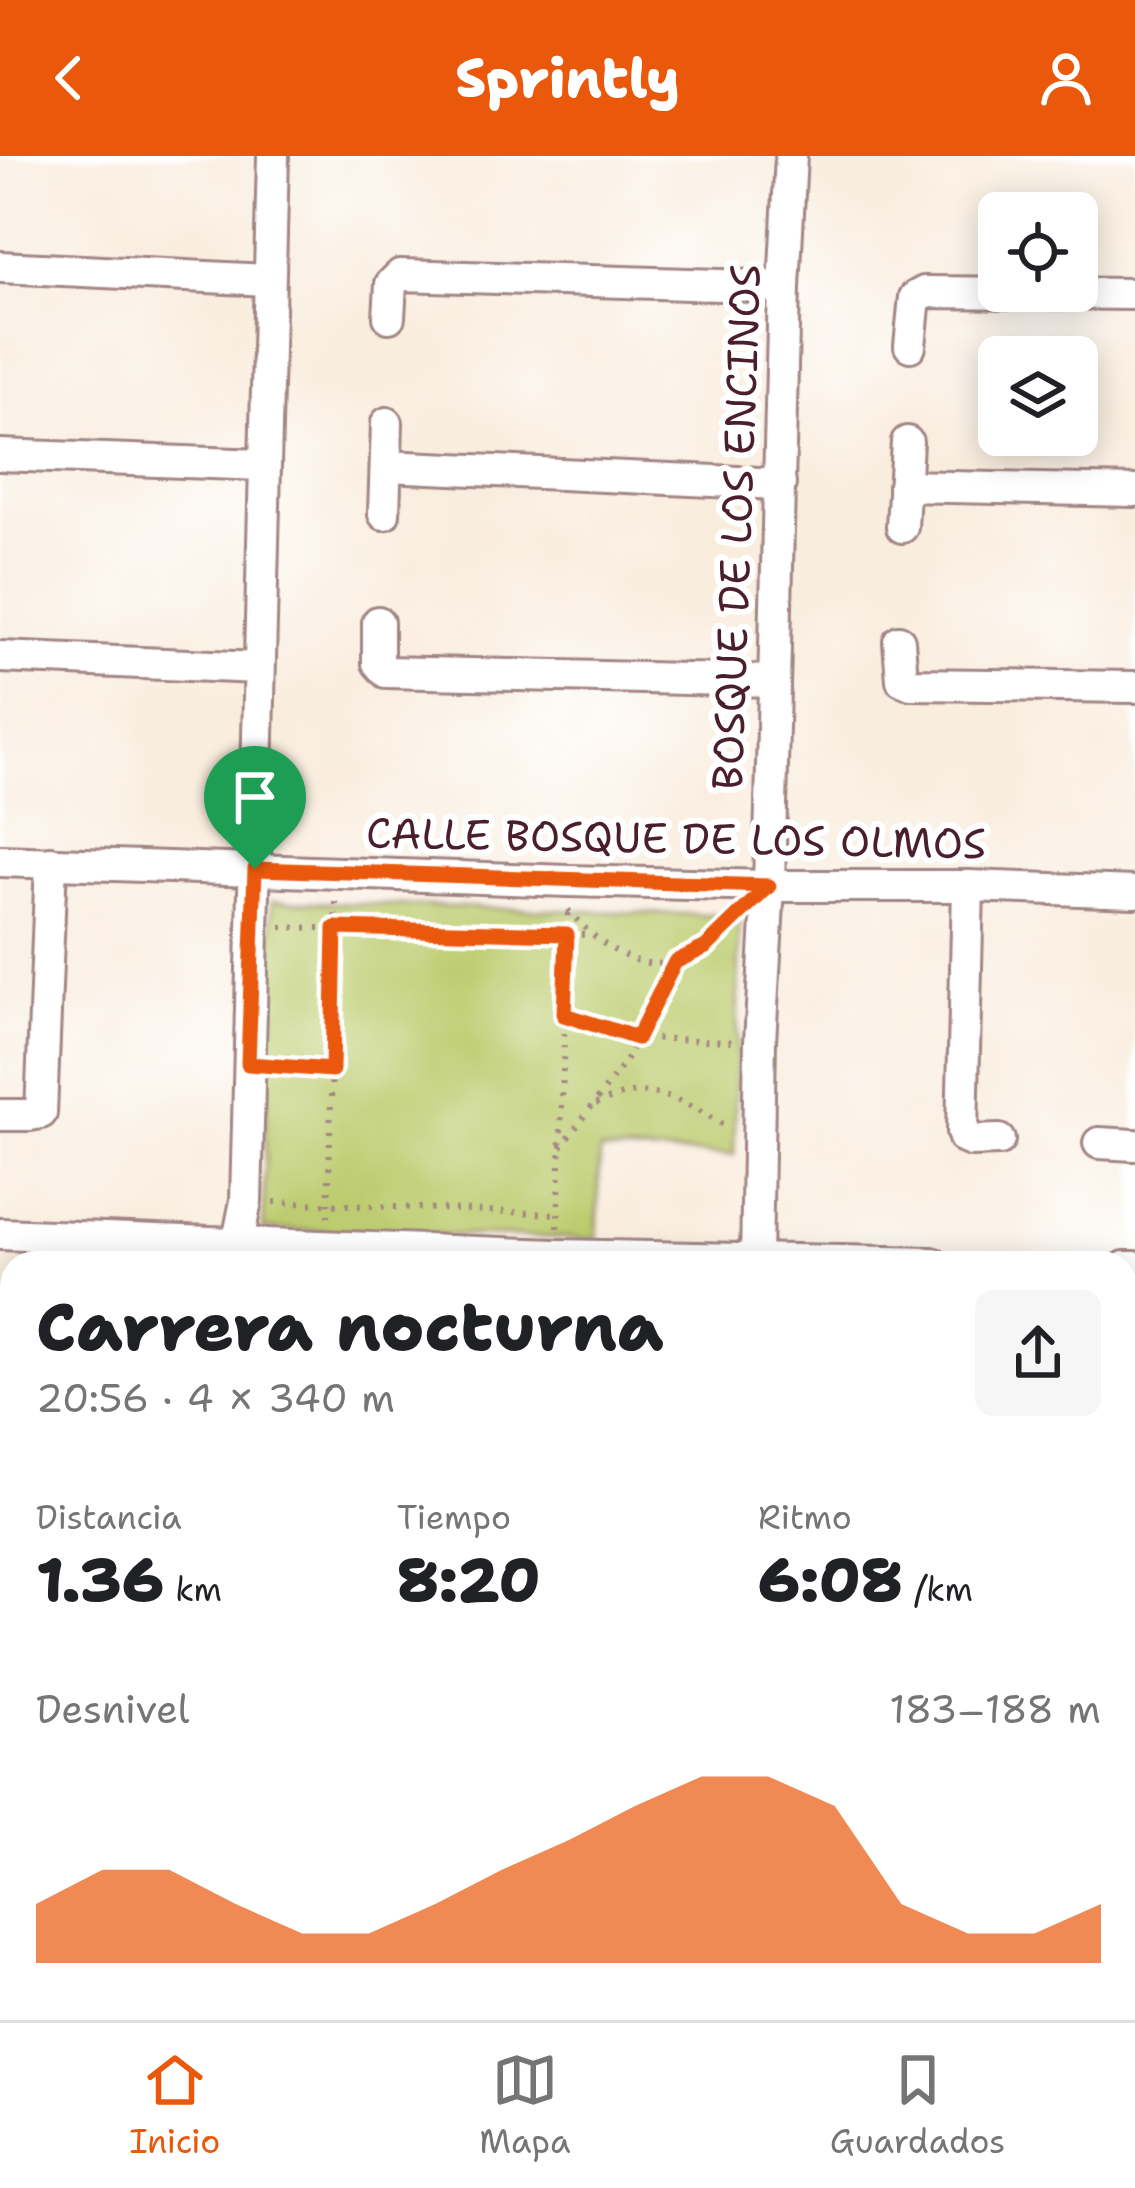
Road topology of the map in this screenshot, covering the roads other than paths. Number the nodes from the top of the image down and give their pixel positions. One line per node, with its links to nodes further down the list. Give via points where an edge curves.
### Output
1 (273, 156): 4 (street)
2 (791, 156): 5 (street, BOSQUE DE LOS ENCINOS)
3 (0, 267): 4 (street)
4 (269, 280): 12 (street)
5 (784, 287): 7 (street, via 400,275); 14 (street, BOSQUE DE LOS ENCINOS)
6 (1135, 294): 8 (street, via 923,292 915,297)
7 (389, 317)
8 (910, 346)
9 (388, 423): 13 (street)
10 (907, 442): 15 (street)
11 (0, 455): 12 (street)
12 (263, 465): 22 (street)
13 (386, 466): 14 (street); 17 (street)
14 (780, 484): 23 (street, BOSQUE DE LOS ENCINOS)
15 (904, 486): 16 (street); 18 (street)
16 (1135, 491)
17 (384, 514)
18 (902, 526)
19 (379, 622): 23 (street, via 386,672)
20 (899, 640): 24 (street, via 899,671 911,684)
21 (0, 657): 22 (street)
22 (259, 668): 27 (street)
23 (772, 681): 28 (street, BOSQUE DE LOS ENCINOS)
24 (1135, 687)
25 (0, 861): 26 (street, CALLE BOSQUE DE LOS OLMOS)
26 (51, 862): 27 (street, CALLE BOSQUE DE LOS OLMOS); 31 (street, via 41,1113)
27 (255, 869): 28 (street, CALLE BOSQUE DE LOS OLMOS, via 568,895); 37 (street)
28 (769, 886): 29 (street, CALLE BOSQUE DE LOS OLMOS); 40 (street, BOSQUE DE LOS ENCINOS)
29 (968, 886): 30 (street, CALLE BOSQUE DE LOS OLMOS); 32 (street, via 962,1132 971,1141)
30 (1135, 892)
31 (0, 1115)
32 (999, 1140)
33 (1099, 1144): 34 (street)
34 (1135, 1145)
35 (0, 1234): 36 (street)
36 (225, 1251)
37 (238, 1251)
38 (256, 1251): 39 (street)
39 (373, 1251)
40 (756, 1251)

